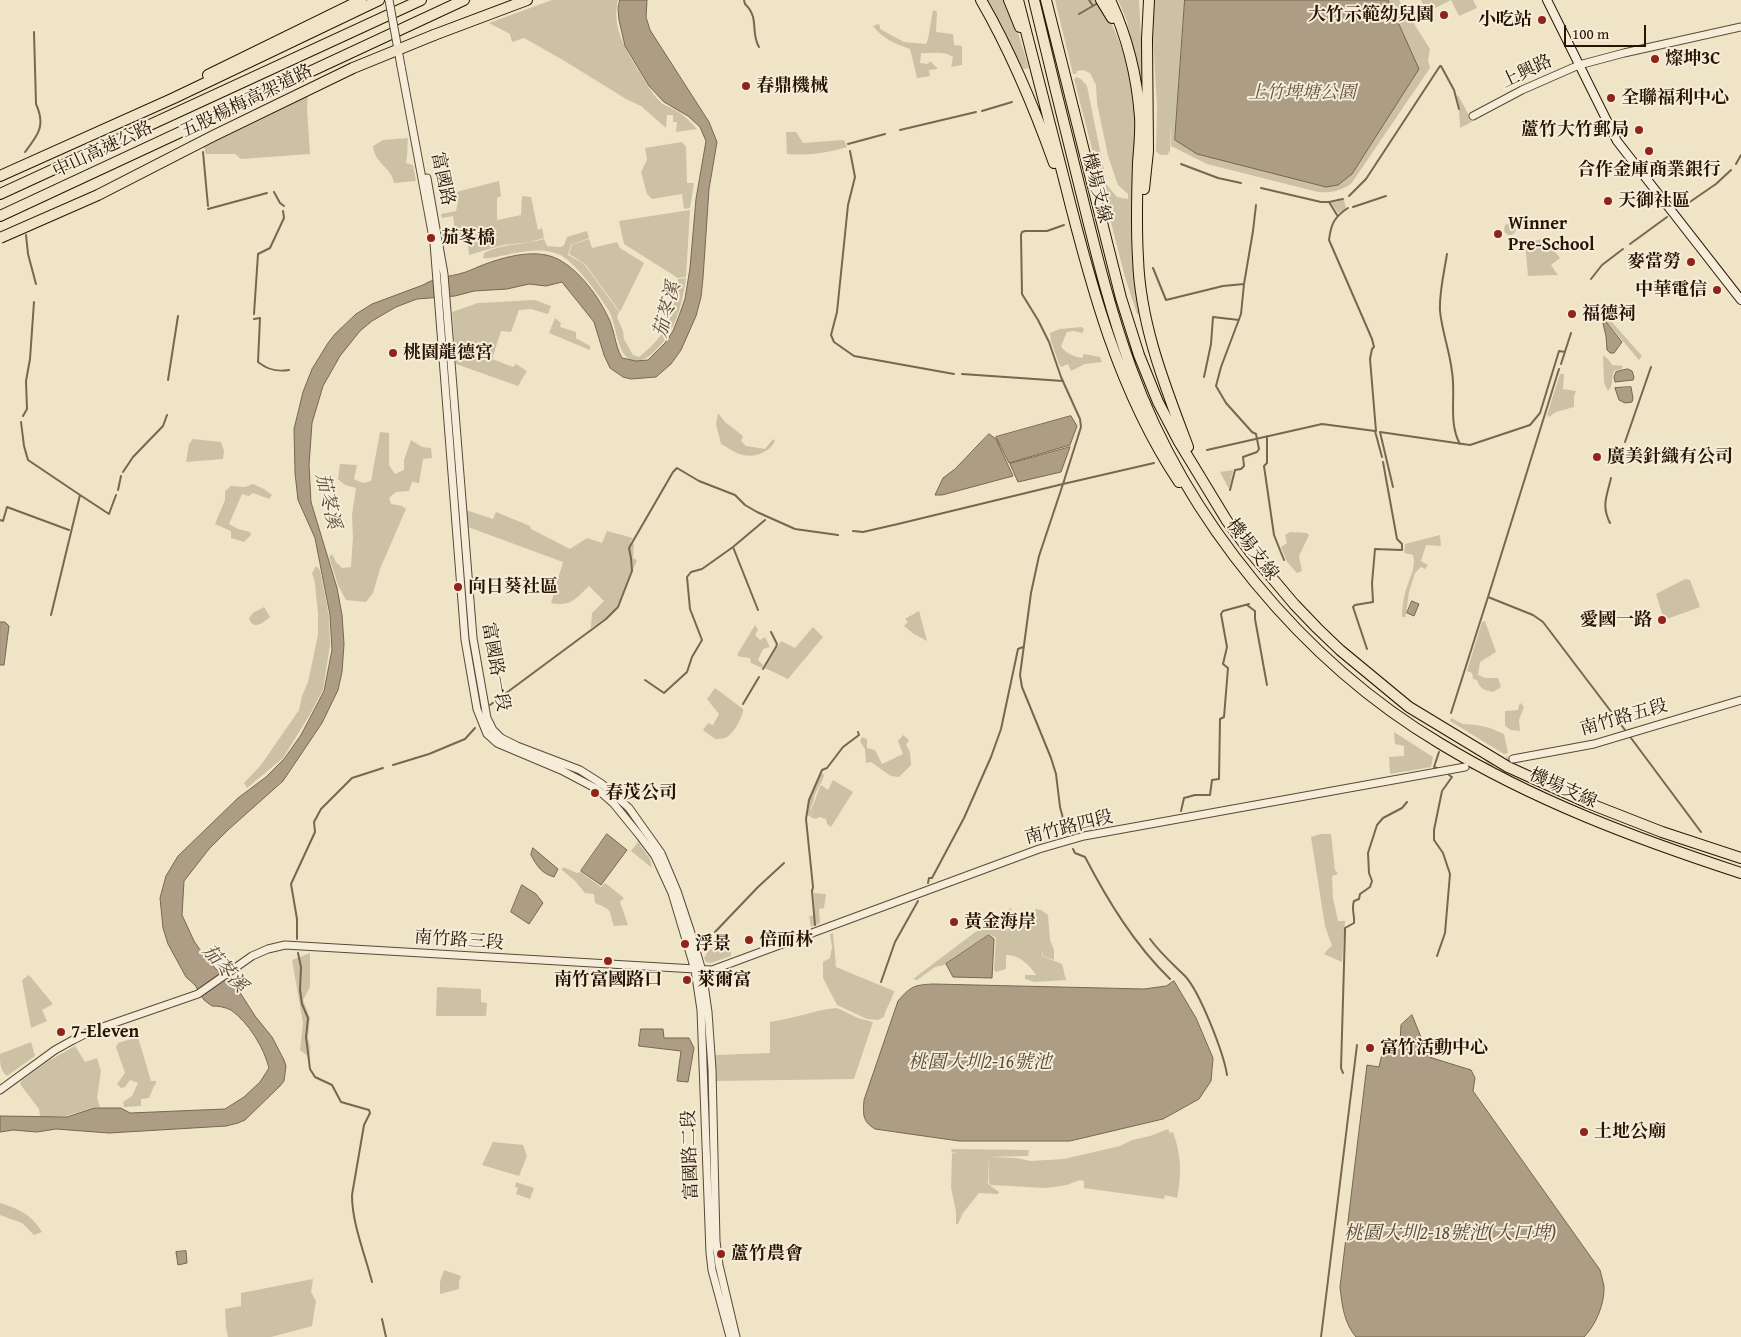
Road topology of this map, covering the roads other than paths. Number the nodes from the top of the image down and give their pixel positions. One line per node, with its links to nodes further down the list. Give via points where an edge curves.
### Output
1 (361, 0): 27 (highway)
2 (379, 0): 27 (highway, 五股楊梅高架道路)
3 (389, 0): 34 (street, 富國路, bridge, via 440,274)
4 (410, 0): 19 (highway)
5 (421, 0): 19 (highway, 中山高速公路)
6 (466, 0): 30 (highway, 中山高速公路)
7 (510, 0): 21 (highway, 五股楊梅高架道路)
8 (527, 0): 21 (highway)
9 (981, 0): 31 (highway, via 1020,78)
10 (1009, 0): 25 (highway)
11 (1018, 0): 25 (highway)
12 (1034, 0): 37 (highway, 機場支線, via 1099,266 1129,362 1166,448)
13 (1046, 0): 36 (highway, 機場支線, via 1130,327 1158,402)
14 (1101, 0): 23 (highway)
15 (1110, 0): 23 (highway, via 1122,27)
16 (1144, 0): 22 (highway)
17 (1149, 0): 22 (highway)
18 (1546, 0): 24 (main road)
19 (379, 20): 29 (highway, 中山高速公路)
20 (1741, 27): 24 (street, 上興路)
21 (434, 35): 33 (highway, 五股楊梅高架道路, bridge, via 353,68 98,195)
22 (1147, 39): 32 (highway, via 1148,152)
23 (1129, 55): 32 (highway, via 1140,118)
24 (1579, 65): 26 (street, 上興路); 35 (main road, via 1617,141)
25 (1039, 84): 31 (highway)
26 (1473, 116)
27 (121, 121): 28 (highway, 五股楊梅高架道路)
28 (0, 176)
29 (0, 194)
30 (0, 216)
31 (1073, 216): 37 (highway, via 1104,326 1132,397 1167,464)
32 (1138, 235): 36 (highway, via 1141,297 1147,328 1166,390)
33 (0, 238)
34 (442, 300): 43 (street, 富國路一段, via 465,640 481,721 487,734 497,743 576,777 597,789 618,808 655,856 672,893)
35 (1741, 300)
36 (1199, 476): 41 (highway, 機場支線, via 1227,521 1294,604 1340,650 1409,707 1508,767 1662,832)
37 (1214, 529): 42 (highway, 機場支線, via 1264,593 1331,661 1384,705 1440,743 1523,789 1586,817 1667,849)
38 (1741, 700): 39 (street, 南竹路五段, via 1594,744)
39 (1513, 759)
40 (1465, 767): 43 (street, 南竹路四段, via 1077,838 1039,849 712,970)
41 (1741, 858)
42 (1741, 872)
43 (699, 970): 44 (street, 南竹路三段, via 285,945 252,956 198,994 73,1040); 45 (street, 富國路二段, via 710,1253); 46 (street, 富國路二段, via 708,1012 712,1069 716,1241)
44 (0, 1090)
45 (730, 1337)
46 (736, 1337)

